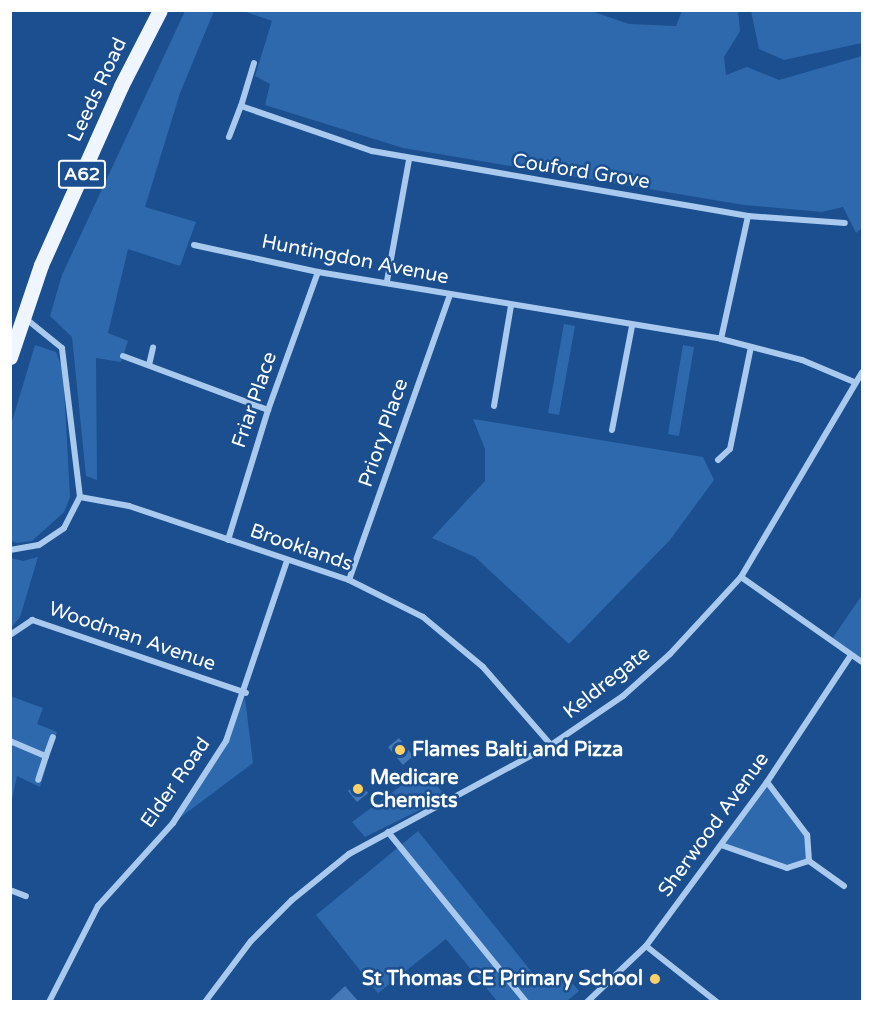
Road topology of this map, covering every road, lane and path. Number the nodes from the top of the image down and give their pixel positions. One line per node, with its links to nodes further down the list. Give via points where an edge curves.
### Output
1 (160, 10): 13 (main road, Leeds Road / A62, via 121,86 41,265)
2 (254, 63): 3 (street)
3 (241, 106): 4 (street); 5 (street, Couford Grove)
4 (229, 137)
5 (409, 160): 6 (street, Couford Grove); 10 (street)
6 (747, 216): 7 (street, Couford Grove); 15 (street)
7 (845, 223)
8 (194, 245): 9 (street, Huntingdon Avenue)
9 (318, 272): 10 (street, Huntingdon Avenue); 24 (street, Friar Place)
10 (387, 281): 11 (street, Huntingdon Avenue)
11 (450, 295): 12 (street, Huntingdon Avenue); 32 (street, Priory Place)
12 (511, 306): 14 (street, Huntingdon Avenue); 23 (street)
13 (24, 318): 16 (main road, Leeds Road / A62); 27 (street, via 62,348)
14 (632, 326): 15 (street, Huntingdon Avenue); 25 (street)
15 (721, 339): 18 (street, Huntingdon Avenue)
16 (12, 346)
17 (153, 347): 20 (street)
18 (751, 347): 22 (street, Huntingdon Avenue, via 802,360); 26 (street, via 730,449)
19 (123, 356): 20 (street)
20 (149, 365): 24 (street)
21 (862, 372): 22 (street, Keldregate)
22 (854, 382): 31 (street, Keldregate)
23 (494, 406)
24 (268, 410): 28 (street, Friar Place)
25 (612, 430)
26 (718, 460)
27 (80, 497): 28 (street, Brooklands, via 129,506); 29 (street, via 64,528 39,545)
28 (228, 540): 30 (street, Brooklands)
29 (10, 550)
30 (287, 561): 32 (street, Brooklands); 36 (street, Elder Road)
31 (741, 577): 34 (street); 39 (street, Keldregate, via 670,654 623,696)
32 (349, 580): 39 (street, Brooklands, via 423,617 448,637 500,684)
33 (10, 635): 36 (street, Woodman Avenue, via 32,620)
34 (851, 655): 35 (street); 42 (street, Sherwood Avenue)
35 (862, 662)
36 (246, 693): 50 (street, Elder Road, via 226,741 173,823 98,906)
37 (53, 737): 40 (street)
38 (10, 741): 40 (street)
39 (551, 745): 43 (street, Keldregate, via 457,800)
40 (45, 756): 41 (street)
41 (38, 780)
42 (767, 782): 44 (street, Sherwood Avenue); 45 (street, via 807,835)
43 (388, 832): 51 (street, Keldregate, via 364,843 292,900 251,941); 52 (street)
44 (721, 845): 45 (street, via 787,868); 49 (street, Sherwood Avenue)
45 (809, 861): 46 (street)
46 (844, 886)
47 (10, 890): 48 (street)
48 (26, 896)
49 (646, 946): 53 (street, Sherwood Avenue); 54 (street)
50 (49, 1002)
51 (205, 1002)
52 (526, 1002)
53 (587, 1002)
54 (717, 1002)

